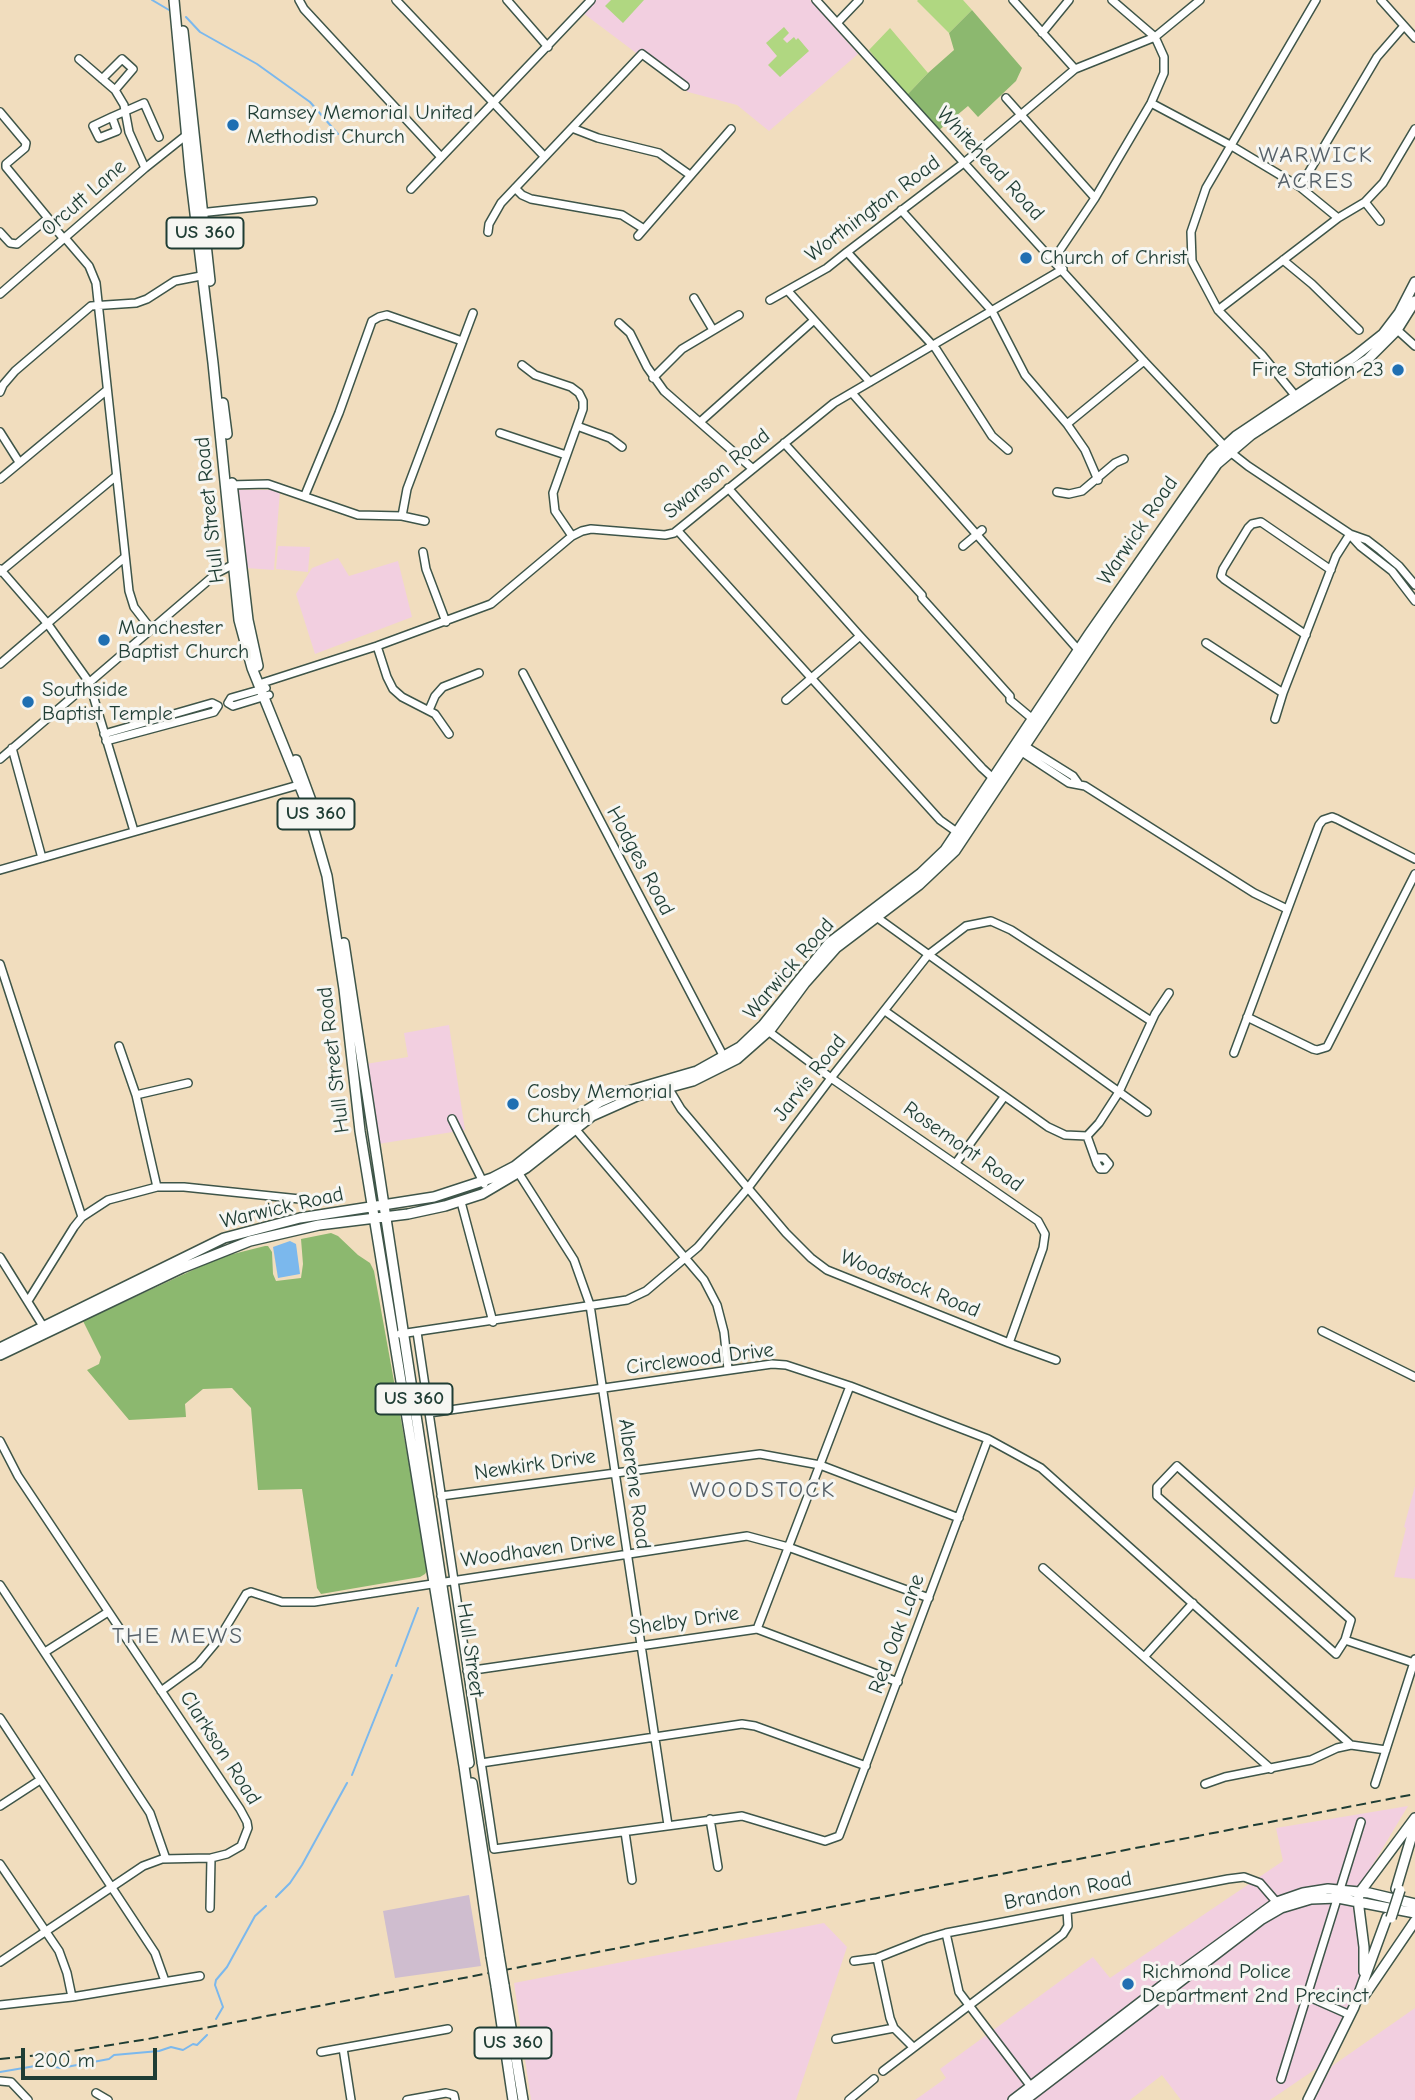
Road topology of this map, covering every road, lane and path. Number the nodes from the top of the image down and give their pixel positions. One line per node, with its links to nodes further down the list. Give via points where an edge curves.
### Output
1 (174, 0): 36 (main road, Hull Street Road / US 360)
2 (180, 0): 36 (main road, Hull Street Road / US 360)
3 (299, 0): 40 (street)
4 (396, 0): 27 (street)
5 (507, 0): 20 (street)
6 (592, 0): 20 (street)
7 (816, 0): 15 (street, Whitehead Road)
8 (859, 0): 15 (street)
9 (1013, 0): 17 (street)
10 (1069, 0): 17 (street)
11 (1111, 0): 18 (street)
12 (1200, 0): 18 (street, Worthington Road)
13 (1315, 0): 38 (street)
14 (1381, 0): 16 (street)
15 (837, 23): 41 (street, Whitehead Road)
16 (1404, 26): 19 (street); 44 (street, via 1377,57)
17 (1041, 33): 22 (street)
18 (1156, 37): 22 (street, Worthington Road); 28 (street, via 1164,57 1164,74)
19 (1415, 38)
20 (548, 47): 27 (street)
21 (79, 59): 23 (street)
22 (1075, 69): 31 (street, Worthington Road)
23 (102, 79): 25 (street); 25 (street, via 122,59 133,69)
24 (685, 86): 33 (street, via 642,54)
25 (115, 90): 29 (street)
26 (1006, 97): 31 (street)
27 (494, 103): 39 (street); 40 (street)
28 (1151, 103): 38 (street); 47 (street)
29 (125, 111): 32 (street); 37 (street, via 144,103); 42 (street)
30 (0, 112): 53 (street, via 26,143 6,167)
31 (1020, 115): 41 (street, Worthington Road); 47 (street)
32 (113, 117)
33 (572, 128): 39 (street); 43 (street, via 660,153)
34 (731, 129): 43 (street)
35 (1415, 129): 49 (street, via 1383,183)
36 (190, 133): 42 (street, Orcutt Lane); 51 (main road, Hull Street Road / US 360)
37 (159, 137)
38 (1230, 145): 44 (street); 70 (street, via 1206,188 1191,232 1192,261)
39 (544, 156): 45 (street)
40 (441, 157): 46 (street)
41 (965, 162): 50 (street, Worthington Road); 59 (street, Whitehead Road)
42 (145, 168): 57 (street, Orcutt Lane)
43 (690, 175): 45 (street, via 641,232 622,215 531,199)
44 (1300, 187): 52 (street)
45 (515, 188): 56 (street, via 501,203)
46 (411, 189)
47 (1095, 198): 59 (street)
48 (313, 201): 51 (street)
49 (1365, 202): 52 (street); 54 (street)
50 (901, 210): 58 (street, Worthington Road); 71 (street)
51 (199, 213): 62 (main road, Hull Street Road / US 360)
52 (1338, 218): 60 (street)
53 (47, 219): 55 (street, via 17,244); 57 (street)
54 (1380, 220)
55 (0, 232)
56 (488, 232)
57 (65, 238): 65 (street, Orcutt Lane); 69 (street, via 89,265)
58 (847, 253): 64 (street, Worthington Road); 80 (street)
59 (1054, 259): 61 (street, Whitehead Road)
60 (1283, 260): 70 (street); 78 (street)
61 (1063, 270): 71 (street, Swanson Road); 82 (street, Whitehead Road)
62 (206, 275): 69 (street, via 175,281 136,303); 106 (main road, Hull Street Road / US 360)
63 (1415, 282): 76 (main road, Warwick Road)
64 (788, 291): 67 (street, Worthington Road); 74 (street)
65 (0, 294)
66 (694, 298): 77 (street)
67 (770, 300)
68 (1415, 301): 76 (main road, Warwick Road)
69 (98, 306): 86 (street); 87 (street, via 91,306 15,371)
70 (1218, 310): 89 (street)
71 (992, 311): 80 (street, Swanson Road); 91 (street, via 1025,375)
72 (472, 313): 79 (street)
73 (738, 315): 77 (street)
74 (813, 321): 85 (street); 90 (street)
75 (619, 323): 84 (street, via 630,333)
76 (1394, 327): 81 (street); 89 (main road, Warwick Road)
77 (713, 330): 84 (street, via 682,349)
78 (1359, 330)
79 (462, 341): 109 (street, via 387,315 372,321); 110 (street, via 407,489)
80 (932, 345): 85 (street, Swanson Road); 98 (street, via 992,436)
81 (1415, 347)
82 (1144, 361): 91 (street); 97 (street, Whitehead Road)
83 (522, 365): 92 (street, via 579,393 584,405)
84 (653, 377): 90 (street)
85 (870, 382): 88 (street, Swanson Road)
86 (107, 390): 101 (street); 103 (street)
87 (0, 392)
88 (852, 393): 95 (street, Swanson Road); 113 (street)
89 (1298, 399): 97 (main road, Warwick Road)
90 (700, 422): 102 (street)
91 (1067, 424): 105 (street)
92 (577, 426): 96 (street); 99 (street)
93 (0, 432): 101 (street)
94 (500, 433): 99 (street)
95 (784, 443): 102 (street, Swanson Road); 142 (street, via 919,598)
96 (622, 447)
97 (1227, 448): 114 (street, Whitehead Road); 131 (main road, Warwick Road)
98 (1008, 450)
99 (566, 455): 115 (street, via 553,500)
100 (1124, 459): 105 (street)
101 (19, 462): 104 (street)
102 (753, 468): 107 (street, Swanson Road)
103 (115, 477): 118 (street); 121 (street)
104 (0, 479)
105 (1098, 480): 108 (street, via 1076,494)
106 (229, 485): 109 (street, via 268,484); 119 (main road, Hull Street Road / US 360)
107 (728, 488): 112 (street, Swanson Road); 128 (street)
108 (1057, 492)
109 (305, 495): 110 (street, via 358,515)
110 (402, 516): 111 (street)
111 (425, 521)
112 (678, 531): 115 (street, Swanson Road, via 665,535 591,529); 135 (street)
113 (979, 532): 116 (street); 131 (street)
114 (1350, 534): 120 (street); 122 (street, via 1380,550); 123 (street, via 1392,571)
115 (572, 536): 124 (street, via 496,601)
116 (963, 547)
117 (423, 552): 124 (street)
118 (124, 557): 125 (street); 126 (street, via 134,607)
119 (237, 563): 126 (street, via 217,573); 137 (main road, Hull Street Road / US 360)
120 (1331, 570): 127 (street); 127 (street, via 1261,522 1248,528 1223,569 1224,579)
121 (0, 571): 125 (street)
122 (1415, 585)
123 (1415, 601)
124 (446, 622): 130 (street)
125 (47, 623): 132 (street); 136 (street)
126 (151, 629): 136 (street)
127 (1306, 635): 138 (street)
128 (860, 636): 135 (street); 148 (street)
129 (1206, 643): 138 (street)
130 (377, 646): 137 (street); 140 (street, via 393,689)
131 (1081, 653): 142 (main road, Warwick Road)
132 (0, 663)
133 (479, 673): 140 (street, via 443,687)
134 (523, 673): 167 (street, Hodges Road)
135 (811, 678): 139 (street); 151 (street, via 940,820)
136 (89, 682): 144 (street); 146 (street)
137 (264, 689): 149 (main road, Hull Street Road / US 360)
138 (1283, 692): 141 (street)
139 (786, 700)
140 (429, 710): 143 (street)
141 (1275, 719)
142 (1035, 721): 145 (main road, Warwick Road)
143 (449, 734)
144 (105, 738): 144 (street, via 214,712 218,706 212,703); 150 (street)
145 (1019, 746): 148 (main road, Warwick Road); 156 (street)
146 (12, 748): 147 (street); 152 (street)
147 (0, 759)
148 (997, 781): 151 (main road, Warwick Road)
149 (302, 784): 150 (street); 187 (main road, Hull Street Road / US 360, via 322,833 333,880); 188 (main road, Hull Street Road / US 360, via 332,909)
150 (134, 831): 152 (street)
151 (961, 835): 157 (main road, Warwick Road)
152 (42, 858): 154 (street)
153 (1415, 859): 156 (street, via 1327,818 1319,825)
154 (0, 870)
155 (1415, 874): 162 (street, via 1331,1044 1313,1049)
156 (1287, 909): 162 (street)
157 (872, 914): 158 (street); 164 (main road, Warwick Road, via 842,932 818,956)
158 (929, 955): 161 (street, Jarvis Road); 163 (street, Jarvis Road, via 966,926 991,921); 171 (street)
159 (0, 964): 189 (street)
160 (1169, 993): 163 (street)
161 (885, 1011): 168 (street, Jarvis Road); 173 (street)
162 (1247, 1017): 166 (street)
163 (1151, 1021): 171 (street)
164 (765, 1029): 167 (main road, Warwick Road, via 750,1049); 168 (street, Rosemont Road)
165 (119, 1046): 172 (street)
166 (1234, 1053)
167 (726, 1061): 170 (main road, Warwick Road, via 693,1082)
168 (831, 1078): 179 (street, Rosemont Road); 183 (street, Jarvis Road)
169 (188, 1083): 172 (street)
170 (667, 1085): 176 (main road, Warwick Road, via 622,1101); 180 (main road, Warwick Road, via 600,1102); 183 (street, Woodstock Road)
171 (1119, 1092): 174 (street); 177 (street)
172 (136, 1095): 182 (street)
173 (1004, 1097): 177 (street, via 1065,1135); 179 (street)
174 (1147, 1112)
175 (452, 1119): 181 (street)
176 (576, 1126): 180 (main road, Warwick Road); 193 (street)
177 (1087, 1136): 178 (street)
178 (1096, 1158)
179 (956, 1163): 202 (street, Rosemont Road, via 1038,1221 1045,1234)
180 (517, 1170): 181 (main road, Warwick Road); 184 (main road, Warwick Road); 195 (street, Alberene Road, via 574,1260)
181 (483, 1182): 184 (street); 187 (main road, Warwick Road)
182 (156, 1187): 185 (street); 189 (street, via 108,1200)
183 (748, 1188): 193 (street, Jarvis Road); 202 (street, Woodstock Road, via 786,1233 827,1269)
184 (488, 1191): 186 (main road, Warwick Road)
185 (319, 1201)
186 (461, 1202): 190 (main road, Warwick Road); 196 (street)
187 (384, 1206): 188 (main road, Warwick Road); 190 (main road, Hull Street / US 360)
188 (372, 1207): 191 (main road, Hull Street Road / US 360); 197 (main road, Warwick Road, via 300,1218 225,1238)
189 (82, 1217): 194 (street)
190 (386, 1217): 191 (main road, Warwick Road); 200 (main road, Hull Street / US 360)
191 (374, 1218): 197 (main road, Warwick Road, via 250,1241); 201 (main road, Hull Street Road / US 360)
192 (0, 1257): 194 (street)
193 (686, 1257): 195 (street, Jarvis Road, via 636,1297); 206 (street, via 717,1305)
194 (28, 1301): 197 (street)
195 (590, 1305): 196 (street, Jarvis Road); 209 (street, Alberene Road)
196 (493, 1322): 199 (street, Jarvis Road)
197 (45, 1330): 203 (main road, Warwick Road); 204 (main road, Warwick Road)
198 (1322, 1331): 207 (street)
199 (417, 1332): 200 (street, Jarvis Road); 210 (street)
200 (404, 1333): 201 (street, Jarvis Road); 221 (main road, Hull Street / US 360)
201 (393, 1335): 221 (main road, Hull Street / US 360)
202 (1009, 1343): 205 (street, Woodstock Road)
203 (0, 1348)
204 (0, 1355)
205 (1056, 1360)
206 (728, 1369): 208 (street, Circlewood Drive, via 772,1364); 209 (street, Circlewood Drive)
207 (1415, 1377)
208 (850, 1386): 211 (street, Circlewood Drive); 213 (street)
209 (603, 1390): 210 (street, Circlewood Drive); 214 (street, Alberene Road)
210 (429, 1413): 215 (street)
211 (988, 1438): 216 (street, Red Oak Lane); 224 (street, Circlewood Drive, via 1041,1468)
212 (0, 1441): 225 (street, Clarkson Road)
213 (820, 1465): 214 (street, Newkirk Drive, via 760,1454); 216 (street, Newkirk Drive); 217 (street)
214 (615, 1472): 215 (street, Newkirk Drive); 218 (street, Alberene Road)
215 (441, 1496): 220 (street)
216 (959, 1518): 223 (street, Red Oak Lane)
217 (788, 1547): 218 (street, Woodhaven Drive, via 747,1536); 223 (street, Woodhaven Drive); 226 (street)
218 (626, 1555): 220 (street, Woodhaven Drive); 228 (street, Alberene Road)
219 (1043, 1568): 230 (street)
220 (454, 1580): 221 (street, Woodhaven Drive); 232 (street)
221 (438, 1583): 234 (street, Woodhaven Drive, via 299,1602 251,1592 198,1664); 278 (main road, Hull Street / US 360, bridge)
222 (0, 1585): 229 (street)
223 (929, 1598): 233 (street, Red Oak Lane)
224 (1193, 1603): 230 (street); 237 (street, Circlewood Drive)
225 (108, 1612): 229 (street); 234 (street, Clarkson Road)
226 (757, 1629): 228 (street, Shelby Drive); 233 (street, Shelby Drive)
227 (1345, 1640): 227 (street, via 1351,1620 1180,1467 1174,1467 1157,1487 1157,1496 1336,1654); 231 (street)
228 (642, 1645): 232 (street, Shelby Drive); 236 (street, Alberene Road)
229 (45, 1652): 254 (street, via 150,1813)
230 (1145, 1656): 241 (street)
231 (1414, 1661): 238 (street)
232 (467, 1671): 239 (street)
233 (898, 1682): 240 (street, Red Oak Lane)
234 (161, 1691): 253 (street, Clarkson Road, via 247,1822 241,1846)
235 (0, 1718): 242 (street)
236 (655, 1739): 239 (street); 240 (street, via 748,1725); 249 (street, Alberene Road)
237 (1351, 1745): 238 (street); 241 (street)
238 (1386, 1750): 244 (street)
239 (481, 1763): 251 (street, via 494,1849)
240 (866, 1766): 247 (street, Red Oak Lane, via 842,1833 835,1838 825,1841 742,1816)
241 (1271, 1769): 243 (street)
242 (40, 1780): 245 (street); 260 (street)
243 (1205, 1784)
244 (1375, 1784)
245 (0, 1806)
246 (1415, 1818): 262 (main road)
247 (710, 1819): 249 (street); 256 (street)
248 (1361, 1822): 261 (street)
249 (668, 1825): 251 (street)
250 (1415, 1825): 263 (main road)
251 (625, 1832): 258 (street)
252 (1415, 1842): 263 (main road)
253 (211, 1858): 254 (street, Clarkson Road); 266 (street)
254 (166, 1859): 260 (street, Clarkson Road, via 143,1866)
255 (0, 1864): 257 (street)
256 (718, 1867)
257 (9, 1878): 259 (street); 271 (street)
258 (632, 1880)
259 (0, 1884)
260 (110, 1887): 271 (street, Clarkson Road); 277 (street, via 155,1953)
261 (1341, 1895): 262 (main road); 265 (main road, via 1311,1891); 268 (main road); 280 (street)
262 (1359, 1896): 263 (main road); 268 (main road)
263 (1394, 1903): 264 (main road); 269 (main road); 279 (main road)
264 (1415, 1904)
265 (1279, 1905): 267 (street, Brandon Road, via 1260,1883 1244,1877); 295 (main road, via 1259,1913)
266 (210, 1908)
267 (1067, 1910): 272 (street, Brandon Road); 283 (street, via 1068,1926 1063,1934)
268 (1358, 1912): 279 (main road, via 1364,1947)
269 (1415, 1913)
270 (1415, 1921): 279 (main road)
271 (45, 1930): 275 (street, Clarkson Road); 281 (street, via 68,1973)
272 (946, 1933): 273 (street, Brandon Road); 283 (street, via 957,1987)
273 (877, 1958): 274 (street, Brandon Road); 285 (street)
274 (853, 1961)
275 (0, 1962)
276 (200, 1976): 277 (street)
277 (165, 1981): 281 (street)
278 (500, 1985): 302 (main road, Hull Street / US 360); 303 (main road, Hull Street / US 360)
279 (1363, 1992): 284 (main road); 308 (main road)
280 (1307, 1996): 284 (street); 293 (street)
281 (72, 1997): 282 (street)
282 (0, 2005)
283 (968, 2006): 289 (street); 295 (street)
284 (1350, 2015): 307 (main road)
285 (894, 2028): 287 (street); 289 (street)
286 (448, 2029): 288 (street)
287 (836, 2039)
288 (344, 2048): 290 (street); 299 (street)
289 (913, 2048): 291 (street)
290 (321, 2052)
291 (883, 2071)
292 (874, 2079): 304 (street)
293 (1281, 2079)
294 (2, 2080): 297 (street)
295 (1033, 2090): 305 (main road); 306 (main road)
296 (96, 2093): 298 (street)
297 (29, 2100)
298 (108, 2100)
299 (351, 2100)
300 (407, 2100): 301 (street, via 446,2093)
301 (455, 2100)
302 (513, 2100)
303 (523, 2100)
304 (849, 2100)
305 (1013, 2100)
306 (1025, 2100)
307 (1308, 2100)
308 (1313, 2100)

